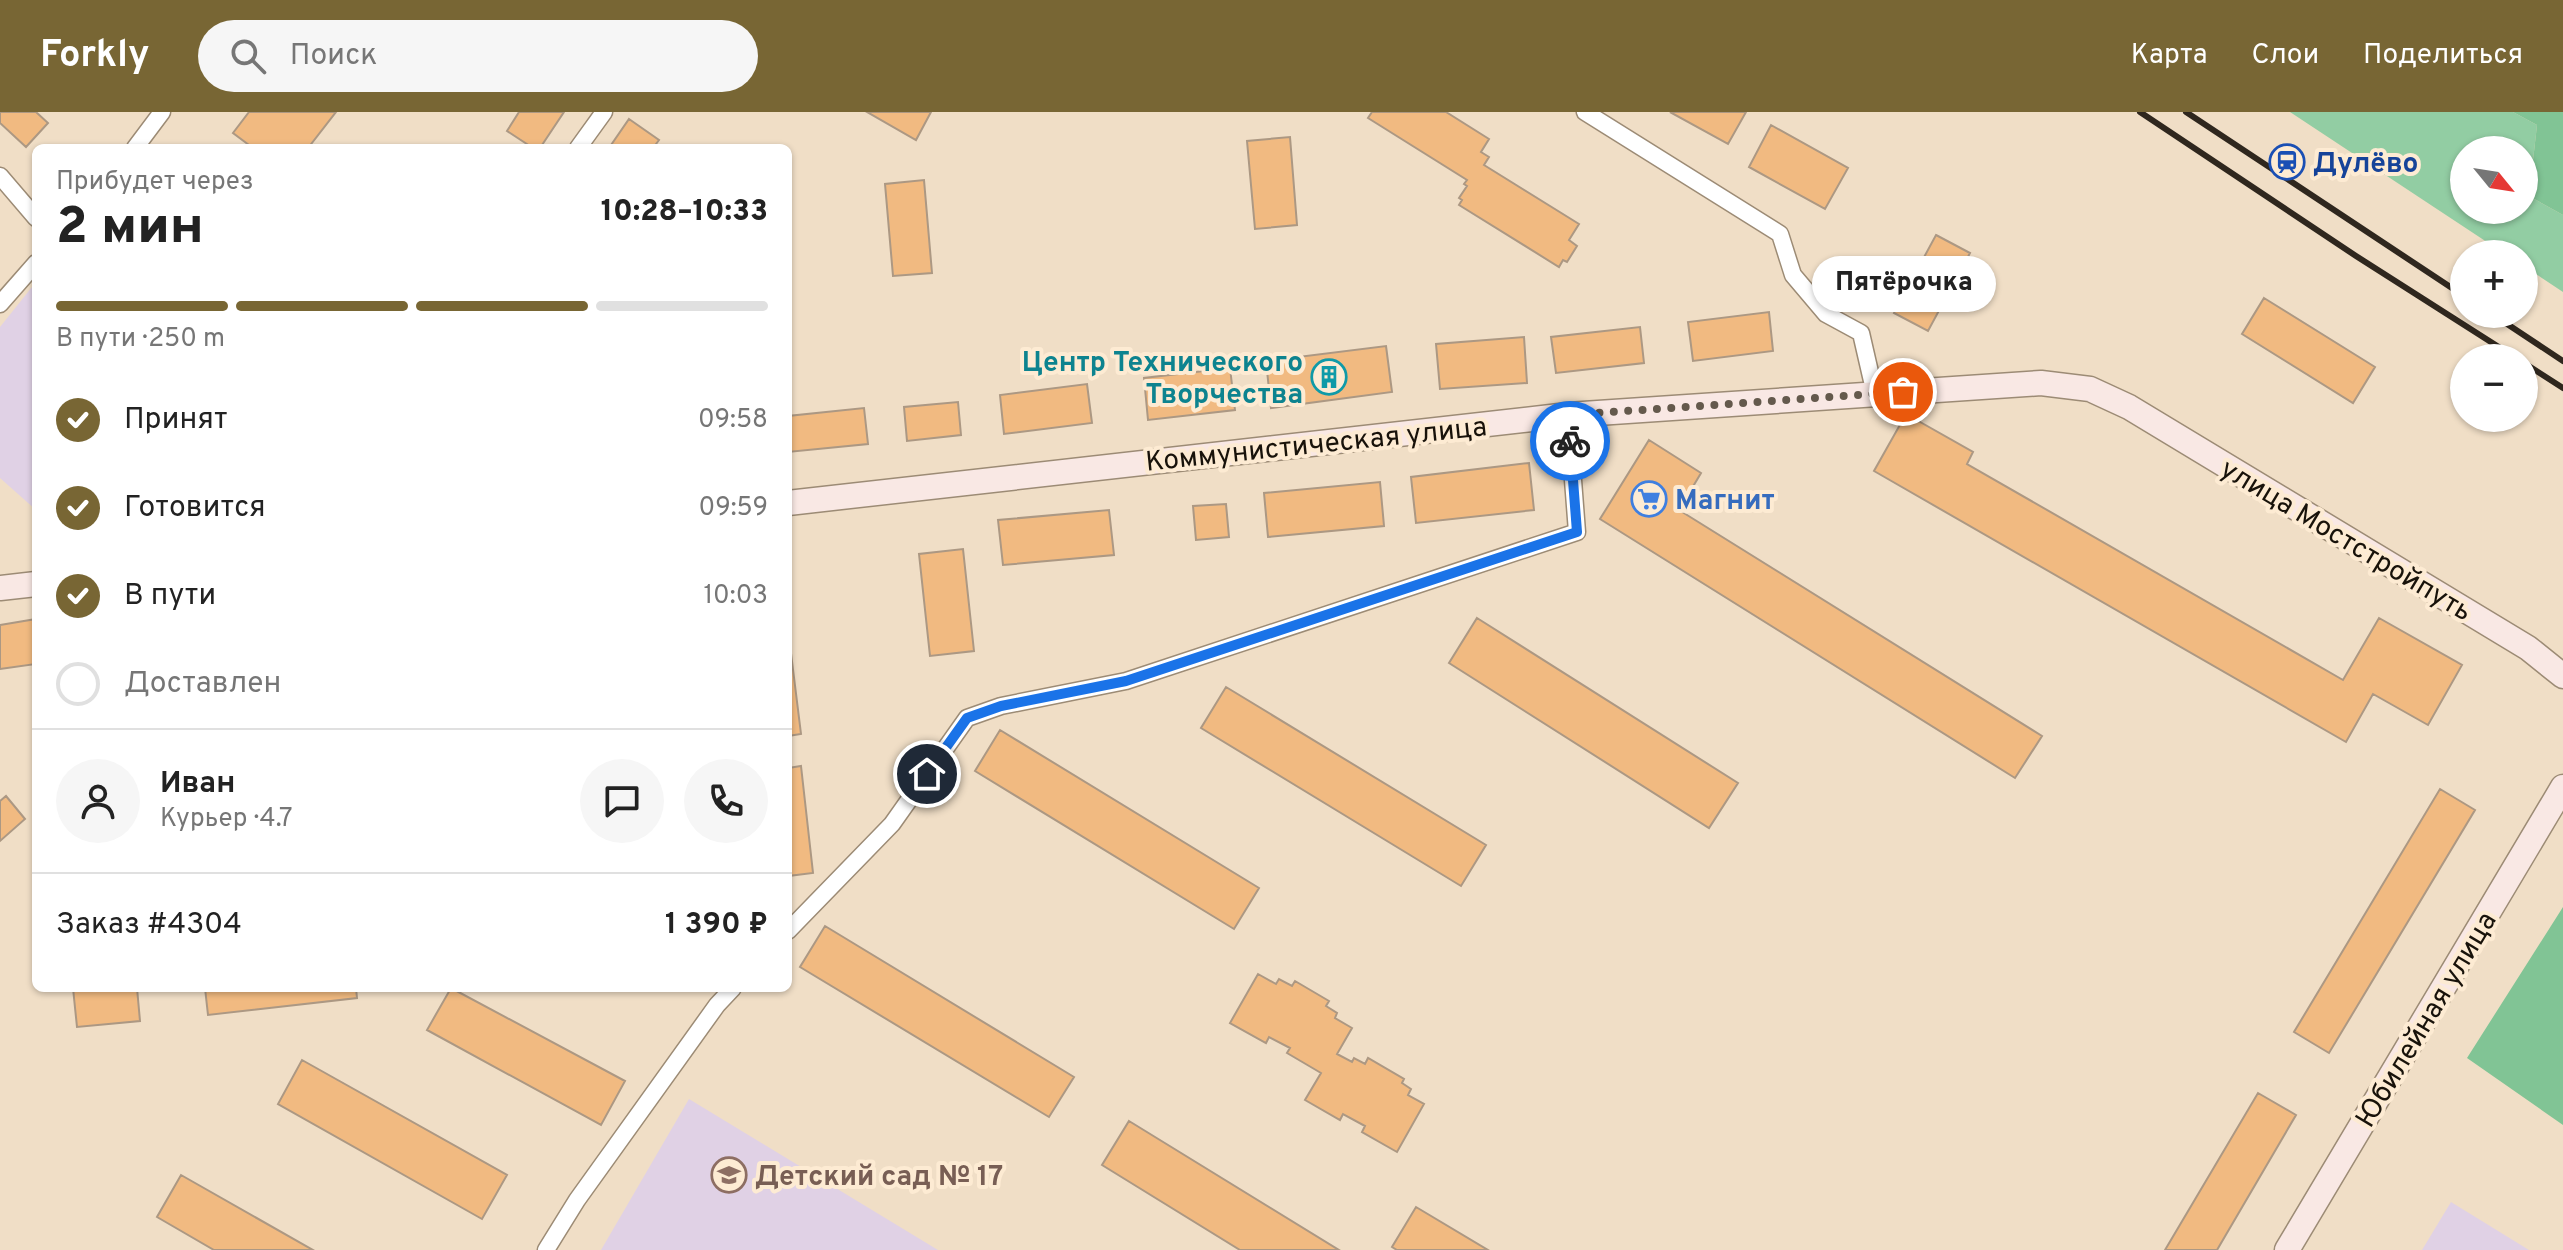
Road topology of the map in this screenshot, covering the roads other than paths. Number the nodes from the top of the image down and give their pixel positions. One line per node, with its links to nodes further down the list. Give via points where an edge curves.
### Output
1 (162, 112): 4 (street)
2 (604, 112): 5 (street)
3 (1585, 112): 10 (street, via 1780,234 1793,275 1826,314 1861,333)
4 (138, 144)
5 (581, 144)
6 (0, 176): 7 (street)
7 (32, 213)
8 (32, 268): 9 (street)
9 (0, 304)
10 (1875, 394): 11 (street, Коммунистическая улица, via 2041,383 2090,389); 12 (street, Коммунистическая улица)
11 (2129, 407): 16 (street, улица Мостстройпуть, via 2528,648)
12 (1568, 415): 13 (street, Коммунистическая улица); 18 (street, via 1577,532 1126,681 967,718 892,824)
13 (792, 503)
14 (32, 584): 15 (street)
15 (0, 588)
16 (2563, 676)
17 (2563, 787): 21 (street, Юбилейная улица)
18 (792, 927)
19 (729, 992): 20 (street)
20 (546, 1250)
21 (2287, 1250)

